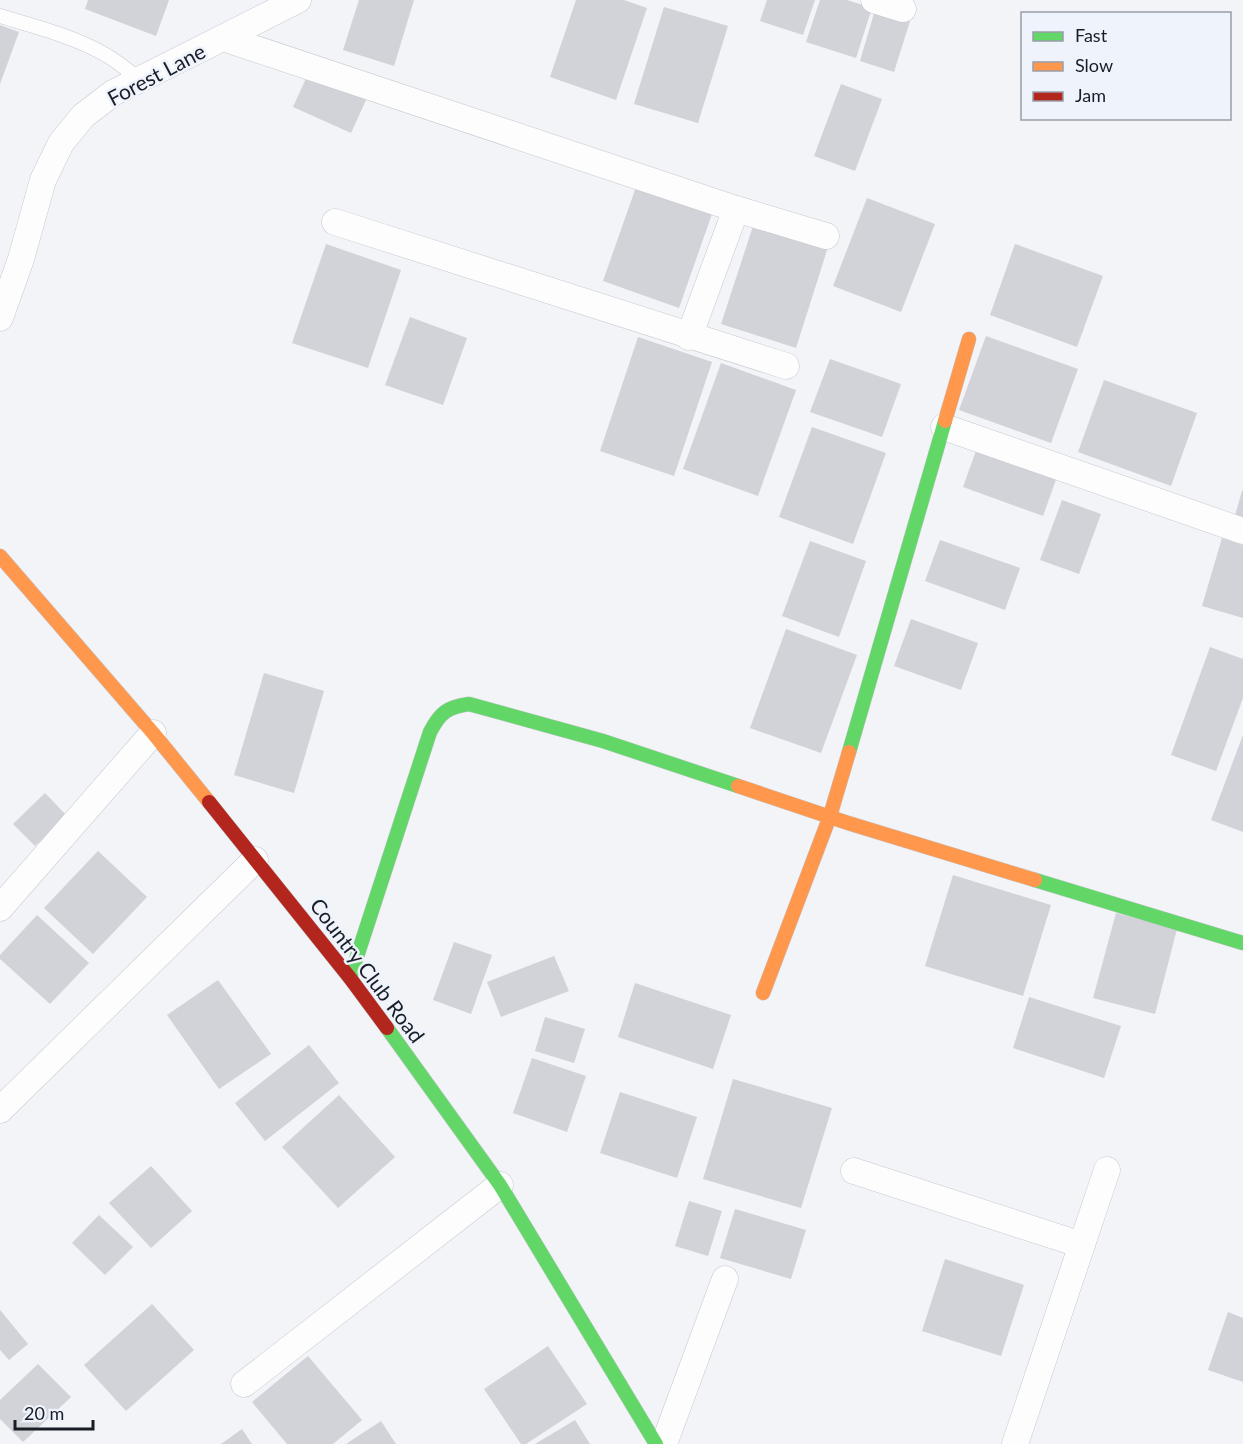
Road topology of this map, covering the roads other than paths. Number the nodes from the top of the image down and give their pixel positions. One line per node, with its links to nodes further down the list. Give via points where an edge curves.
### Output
1 (298, 0): 5 (street, Forest Lane)
2 (874, 0): 3 (street)
3 (903, 9)
4 (0, 16): 6 (lane, via 89,46)
5 (223, 38): 6 (street, Forest Lane); 7 (street)
6 (140, 80): 10 (street, Forest Lane, via 113,93 83,116 61,143 43,180)
7 (736, 209): 9 (street); 11 (street)
8 (335, 222): 11 (street)
9 (826, 236)
10 (0, 318)
11 (689, 336): 13 (street)
12 (969, 339): 14 (street)
13 (786, 366)
14 (944, 427): 15 (street); 18 (street)
15 (1243, 531)
16 (5, 571): 17 (street, Country Club Road)
17 (153, 733): 19 (street, Country Club Road); 20 (street)
18 (830, 816): 21 (street); 22 (street, via 603,741 469,704 456,705 435,720 430,732); 23 (street)
19 (255, 860): 22 (street, Country Club Road); 24 (street)
20 (0, 908)
21 (1243, 943)
22 (350, 978): 27 (street, Country Club Road)
23 (763, 993)
24 (0, 1110)
25 (1107, 1170): 28 (street)
26 (854, 1171): 28 (street)
27 (500, 1185): 30 (street); 31 (street, Country Club Road)
28 (1083, 1245): 33 (street)
29 (725, 1279): 32 (street)
30 (244, 1384)
31 (656, 1444)
32 (664, 1444)
33 (1015, 1444)

